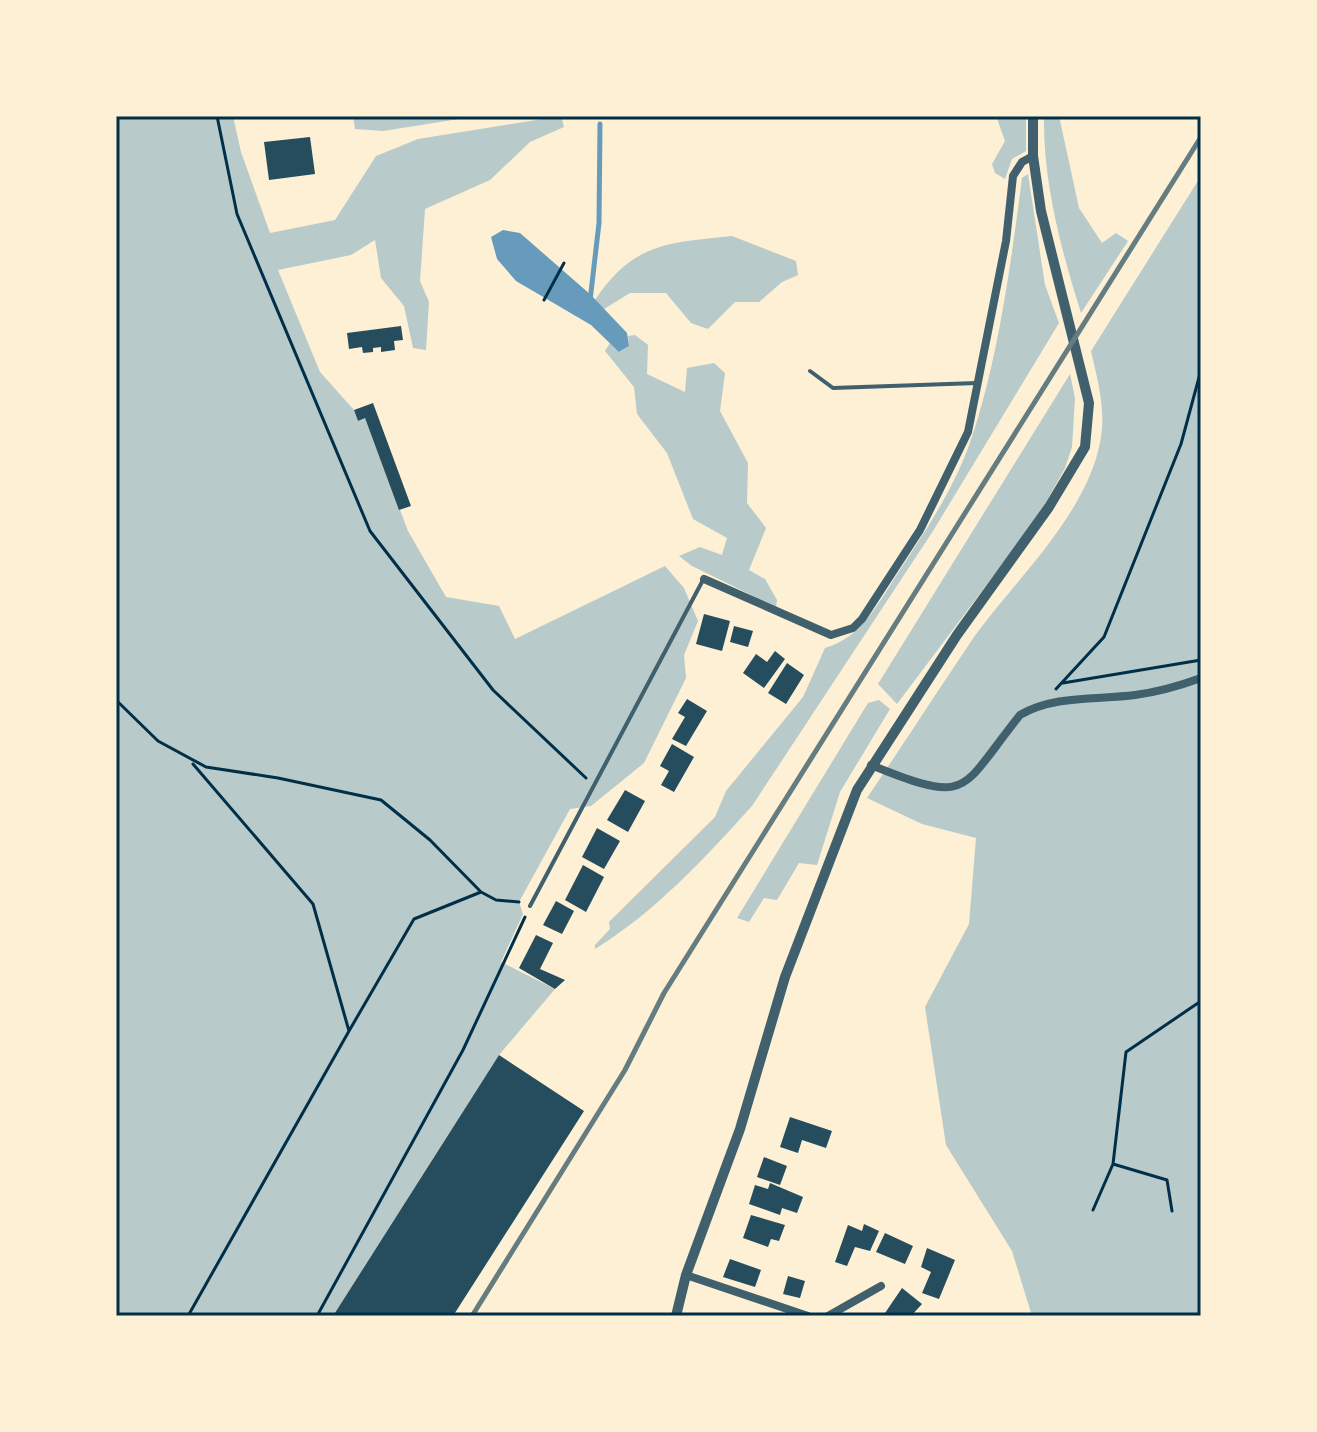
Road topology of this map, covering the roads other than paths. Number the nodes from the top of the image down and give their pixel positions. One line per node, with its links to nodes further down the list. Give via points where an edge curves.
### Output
1 (1033, 116): 2 (street)
2 (1033, 156): 4 (street, via 1013,176); 7 (street, via 1041,211 1082,368 1089,426 1085,447)
3 (810, 371): 4 (lane, via 833,388)
4 (979, 383): 5 (street, via 968,432 946,482 853,628 841,634 822,632)
5 (704, 579): 8 (lane)
6 (1201, 678): 7 (street, via 1167,690 1042,704 1020,715 986,763 954,787 916,783)
7 (871, 765): 9 (street, via 845,816 785,977 740,1129)
8 (530, 906)
9 (686, 1275): 11 (street); 12 (street)
10 (881, 1286): 13 (street)
11 (676, 1316)
12 (808, 1316)
13 (828, 1316)

